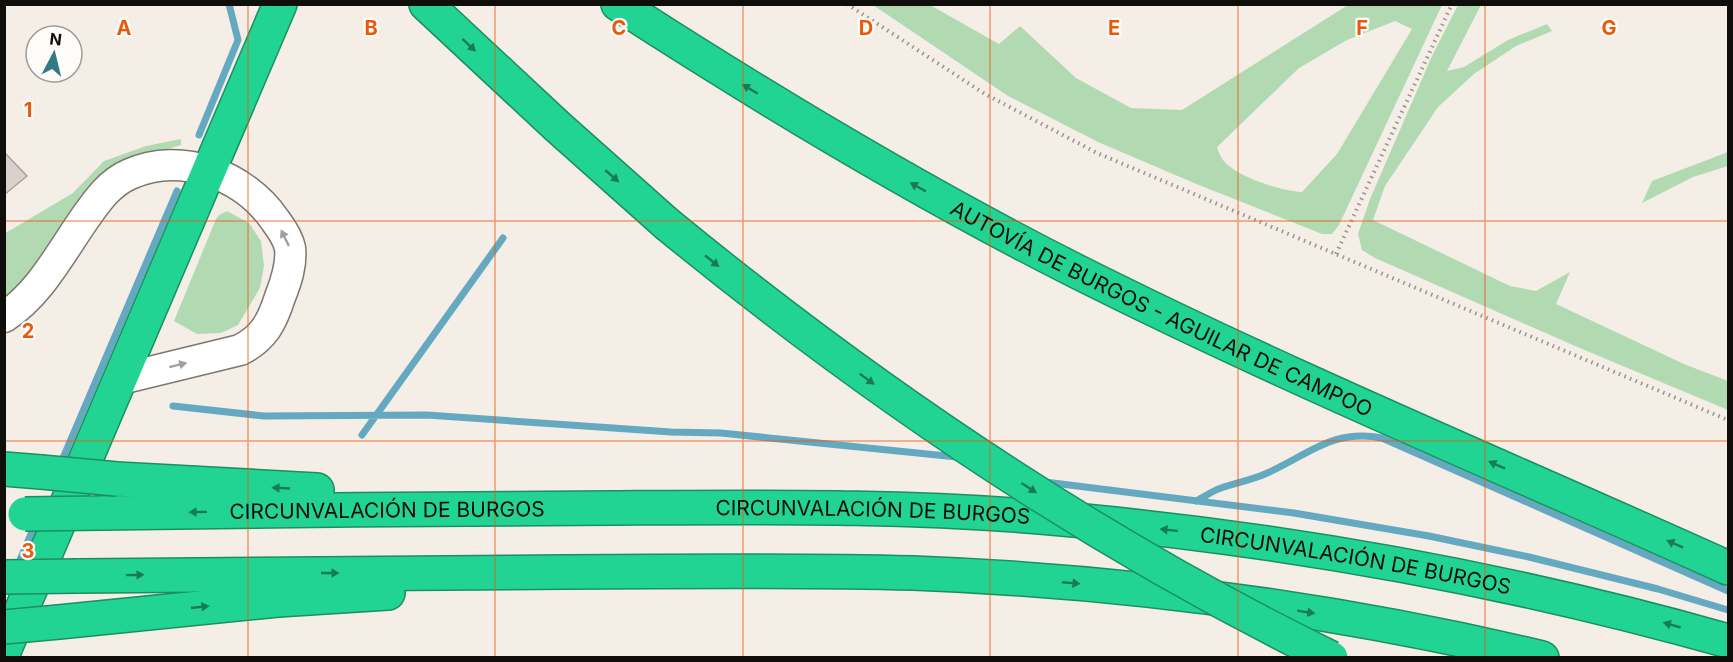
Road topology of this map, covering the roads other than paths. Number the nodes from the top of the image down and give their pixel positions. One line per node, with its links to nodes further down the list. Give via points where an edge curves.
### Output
1 (280, 4): 4 (highway)
2 (426, 4): 16 (highway, one-way to 16, bridge, via 667,224 771,308 906,407 1055,504 1191,584)
3 (618, 4): 10 (highway, AUTOVÍA DE BURGOS - AGUILAR DE CAMPOO, one-way to 3, via 1328,390 1077,272 874,163)
4 (209, 170): 5 (lane, via 147,168 115,183 99,198 31,295); 6 (highway); 6 (lane, one-way to 4, via 240,350 265,331 276,310 290,267 290,247 283,232 269,211 240,186)
5 (4, 317)
6 (121, 379): 15 (highway)
7 (4, 469): 8 (highway, one-way to 7, bridge, via 730,498 338,491)
8 (948, 512): 9 (highway, CIRCUNVALACIÓN DE BURGOS, one-way to 9, bridge, via 662,508); 14 (highway, CIRCUNVALACIÓN DE BURGOS, one-way to 8, via 1579,601 1354,556 1094,522)
9 (15, 514)
10 (1728, 568)
11 (4, 577): 12 (highway, one-way to 12, bridge, via 806,571)
12 (1032, 580): 13 (highway, one-way to 12, bridge, via 278,600 416,592); 17 (highway, one-way to 17, via 1296,610 1417,630)
13 (4, 627)
14 (1728, 641)
15 (4, 651)
16 (1331, 657)
17 (1542, 657)

